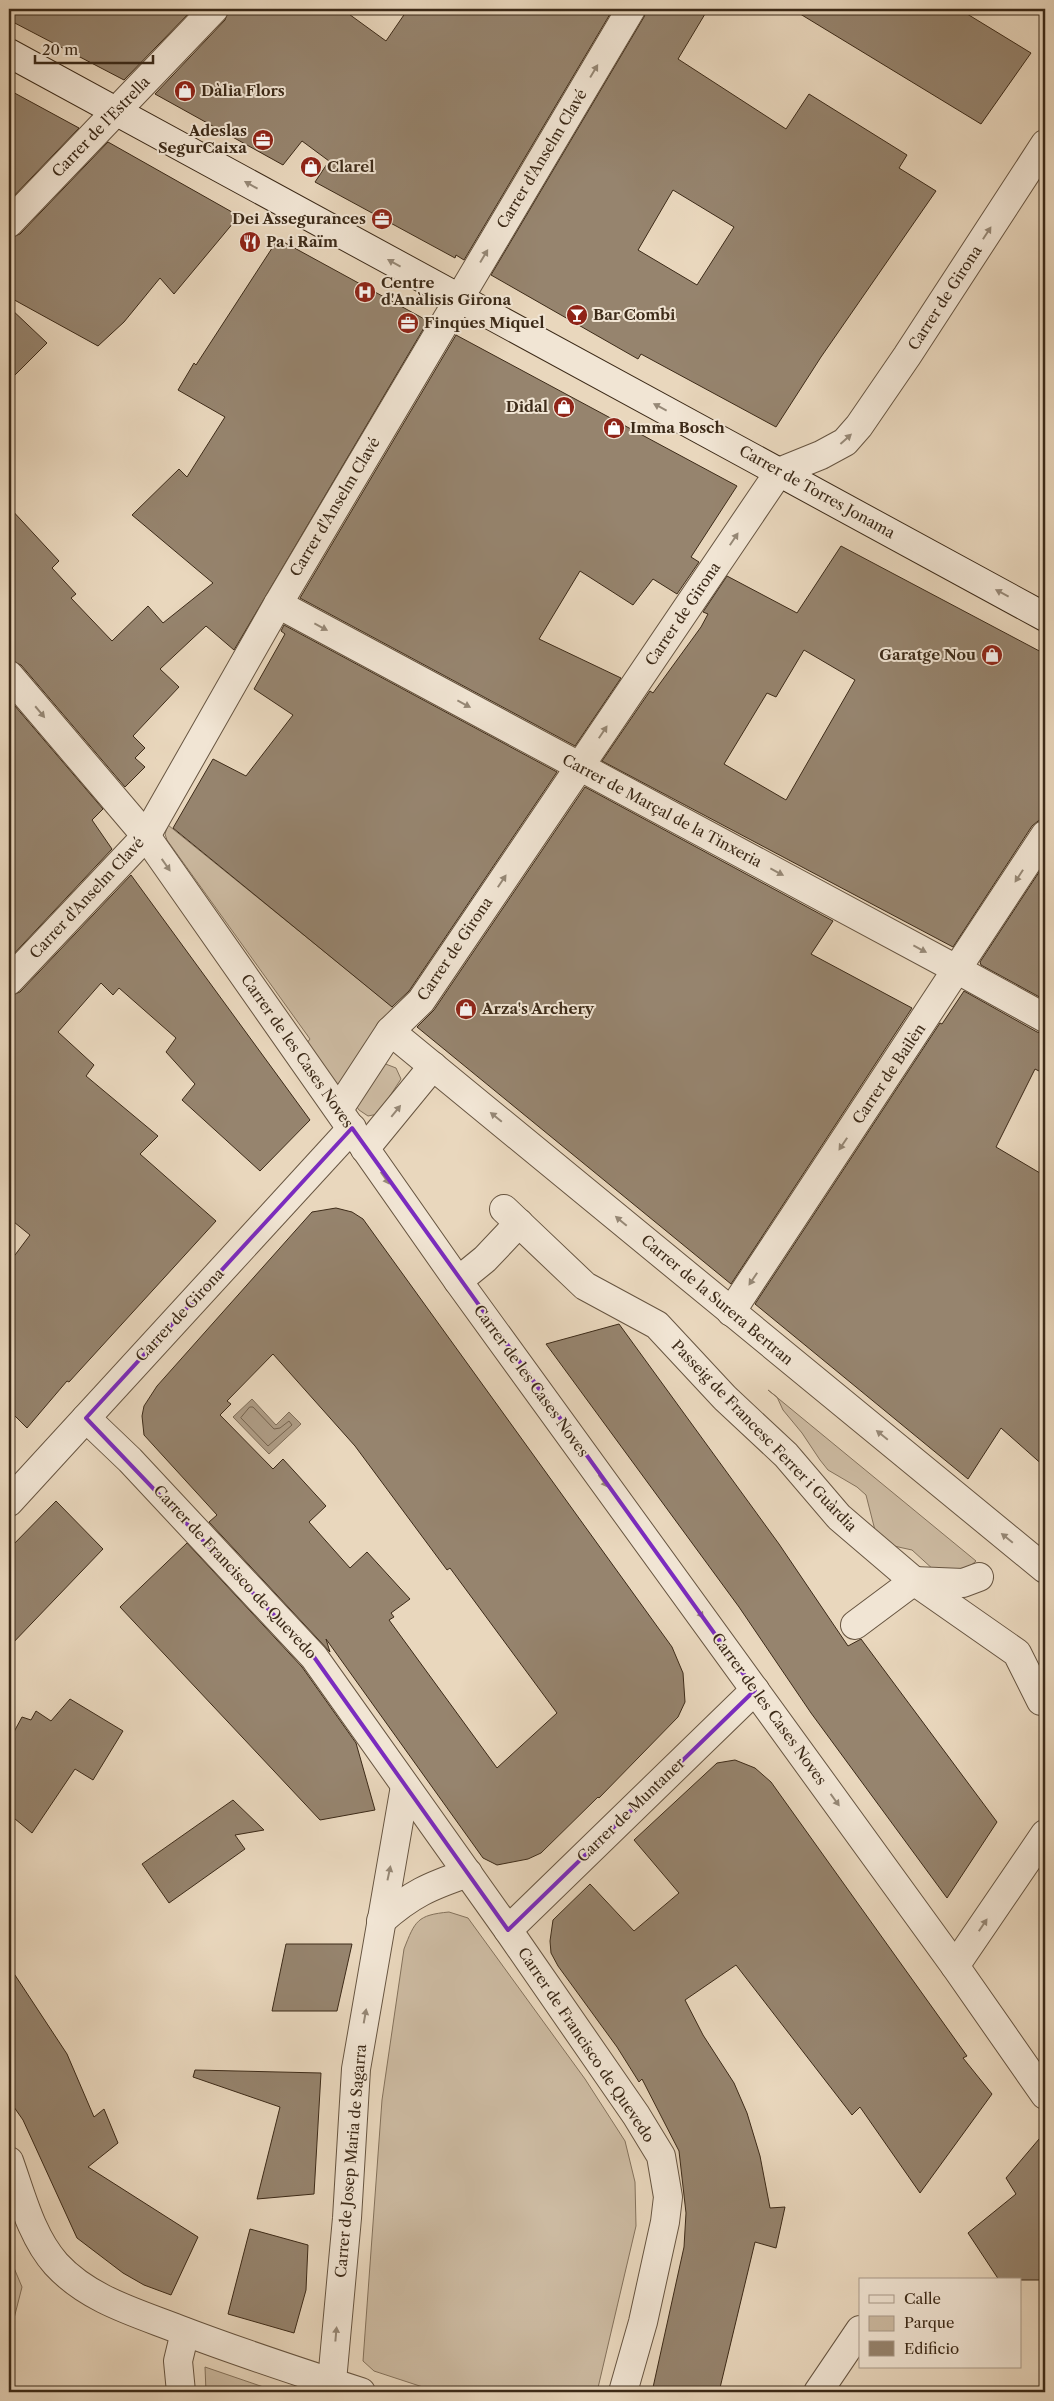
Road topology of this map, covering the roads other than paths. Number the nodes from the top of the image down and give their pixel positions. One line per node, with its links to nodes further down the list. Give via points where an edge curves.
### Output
1 (214, 9): 4 (street, Carrer de l'Estrella)
2 (631, 9): 7 (street, Carrer d'Anselm Clavé, one-way to 2)
3 (9, 52): 4 (street, Carrer de Torres Jonama)
4 (117, 111): 6 (street, Carrer de l'Estrella); 7 (street, Carrer de Torres Jonama, one-way to 4)
5 (1045, 144): 8 (street, Carrer de Girona, one-way to 5, via 845,442 859,426)
6 (9, 223)
7 (459, 298): 8 (street, Carrer de Torres Jonama, one-way to 7); 9 (street, Carrer d'Anselm Clavé)
8 (779, 472): 10 (street, Carrer de Torres Jonama, one-way to 8); 12 (street, Carrer de Girona, one-way to 8)
9 (278, 604): 12 (street, Carrer de Marçal de la Tinxeria, one-way to 12); 14 (street, Carrer d'Anselm Clavé)
10 (1045, 617)
11 (9, 675): 14 (street, Carrer de les Cases Noves, one-way to 14)
12 (580, 766): 15 (street, Carrer de Marçal de la Tinxeria, one-way to 15); 18 (street, Carrer de Girona, one-way to 12, via 421,1001)
13 (1045, 835): 15 (street, Carrer de Bailèn, one-way to 15)
14 (146, 836): 16 (street, Carrer d'Anselm Clavé); 20 (street, Carrer de les Cases Noves, one-way to 20)
15 (958, 970): 17 (street, Carrer de Marçal de la Tinxeria); 22 (street, Carrer de Bailèn, one-way to 22)
16 (9, 981)
17 (1045, 1018)
18 (390, 1031): 19 (street, Carrer de la Surera Bertran); 20 (street, Carrer de Girona)
19 (433, 1066): 20 (street, one-way to 19); 22 (street, Carrer de la Surera Bertran, one-way to 19)
20 (352, 1129): 21 (street, Carrer de les Cases Noves, one-way to 21); 23 (street, Carrer de Girona)
21 (458, 1281): 27 (street, Passeig de Francesc Ferrer i Guàrdia, via 485,1259 512,1216 585,1286 657,1325 725,1398 786,1455 838,1517); 29 (street, Carrer de les Cases Noves, one-way to 29)
22 (731, 1312): 25 (street, Carrer de la Surera Bertran, one-way to 22)
23 (86, 1418): 24 (street, Carrer de Girona); 31 (street, Carrer de Francisco de Quevedo, via 130,1460 308,1649)
24 (9, 1502)
25 (1045, 1569)
26 (979, 1576): 27 (street, via 964,1583)
27 (914, 1581): 28 (street); 30 (street, Passeig de Francesc Ferrer i Guàrdia, via 1017,1653)
28 (855, 1625)
29 (755, 1690): 35 (street, Carrer de Muntaner); 36 (street, Carrer de les Cases Noves, one-way to 36)
30 (1041, 1701)
31 (405, 1786): 33 (street, Carrer de Francisco de Quevedo); 34 (street, one-way to 31)
32 (1045, 1834): 36 (street, one-way to 32)
33 (468, 1873): 34 (street, via 422,1890); 35 (street, Carrer de Francisco de Quevedo)
34 (381, 1921): 41 (street, Carrer de Josep Maria de Sagarra, one-way to 34, via 356,2070)
35 (508, 1930): 44 (street, Carrer de Francisco de Quevedo, via 661,2156 668,2197 665,2222 643,2322)
36 (955, 1966): 37 (street, Carrer de les Cases Noves)
37 (1045, 2095)
38 (9, 2160): 40 (street, via 36,2234 55,2263 104,2301)
39 (859, 2331): 45 (street)
40 (185, 2332): 41 (street); 42 (street, via 178,2361)
41 (331, 2388): 43 (street)
42 (180, 2392)
43 (361, 2392)
44 (623, 2392)
45 (818, 2392)

